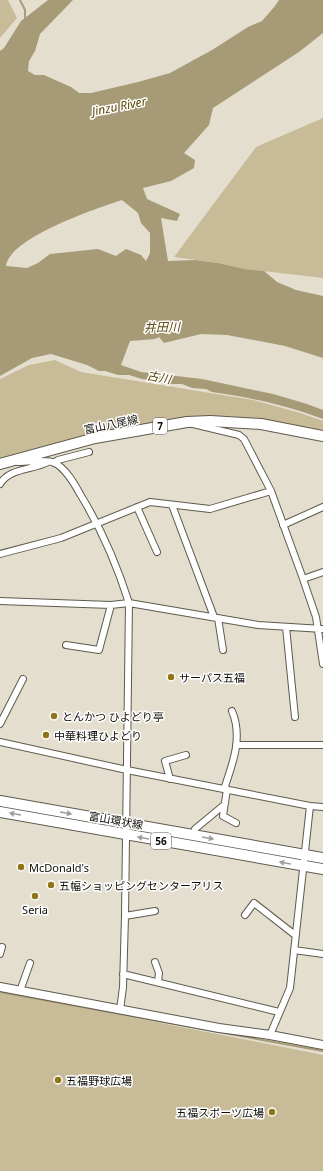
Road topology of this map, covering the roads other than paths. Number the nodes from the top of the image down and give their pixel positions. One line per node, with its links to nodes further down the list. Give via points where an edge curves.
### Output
1 (187, 422): 2 (main road, 富山八尾線 / 7, via 261,424); 4 (main road, 富山八尾線 / 7, via 95,438); 7 (street, via 204,428 216,428 244,439)
2 (323, 436)
3 (89, 452): 5 (street)
4 (5, 462): 5 (street)
5 (52, 462): 6 (street, via 19,471 5,477); 11 (street, via 65,471)
6 (0, 484)
7 (271, 491): 8 (street, via 210,509); 12 (street)
8 (172, 505): 9 (street, via 150,502); 20 (street)
9 (137, 507): 11 (street); 13 (street)
10 (323, 507): 12 (street)
11 (98, 524): 14 (street, via 61,538); 18 (street)
12 (283, 525): 16 (street)
13 (157, 552)
14 (0, 554)
15 (323, 572): 16 (street)
16 (303, 579): 22 (street)
17 (0, 601): 19 (street)
18 (129, 603): 19 (street); 20 (street); 34 (street)
19 (111, 605): 23 (street, via 99,650)
20 (216, 618): 21 (street); 24 (street)
21 (286, 627): 22 (street); 28 (street)
22 (321, 628): 25 (street)
23 (66, 645)
24 (223, 650)
25 (323, 664)
26 (23, 679): 29 (street)
27 (232, 710): 31 (street, via 236,721)
28 (295, 717)
29 (0, 724)
30 (0, 742): 34 (street)
31 (236, 745): 32 (street); 36 (street)
32 (323, 745)
33 (186, 755): 35 (street, via 165,761)
34 (127, 770): 35 (street); 43 (street)
35 (170, 779): 36 (street)
36 (226, 789): 38 (street); 39 (street)
37 (0, 801): 43 (main road, 富山環状線 / 56, one-way to 43)
38 (224, 805): 42 (street, via 223,816); 45 (street, via 195,829)
39 (310, 806): 40 (street); 46 (street)
40 (323, 807)
41 (0, 812): 44 (main road, 富山環状線 / 56, one-way to 41)
42 (236, 823)
43 (127, 824): 44 (street); 45 (main road, 富山環状線 / 56)
44 (127, 835): 48 (main road, 富山環状線 / 56, one-way to 44); 52 (street)
45 (193, 835): 46 (main road, 富山環状線 / 56, one-way to 46)
46 (304, 855): 47 (main road, 富山環状線 / 56); 48 (street)
47 (323, 858)
48 (304, 866): 49 (main road, 富山環状線 / 56); 53 (street)
49 (323, 869)
50 (155, 911): 52 (street)
51 (245, 915): 53 (street, via 254,903)
52 (125, 916): 58 (street)
53 (295, 935): 54 (street)
54 (294, 950): 55 (street); 63 (street, via 290,988)
55 (323, 954)
56 (30, 962): 61 (street)
57 (155, 962): 59 (street, via 159,973)
58 (123, 974): 59 (street); 62 (street)
59 (158, 982): 63 (street)
60 (0, 987): 61 (street)
61 (20, 991): 62 (street)
62 (120, 1010): 64 (street)
63 (279, 1012): 64 (street)
64 (270, 1035): 65 (street)
65 (323, 1045)

